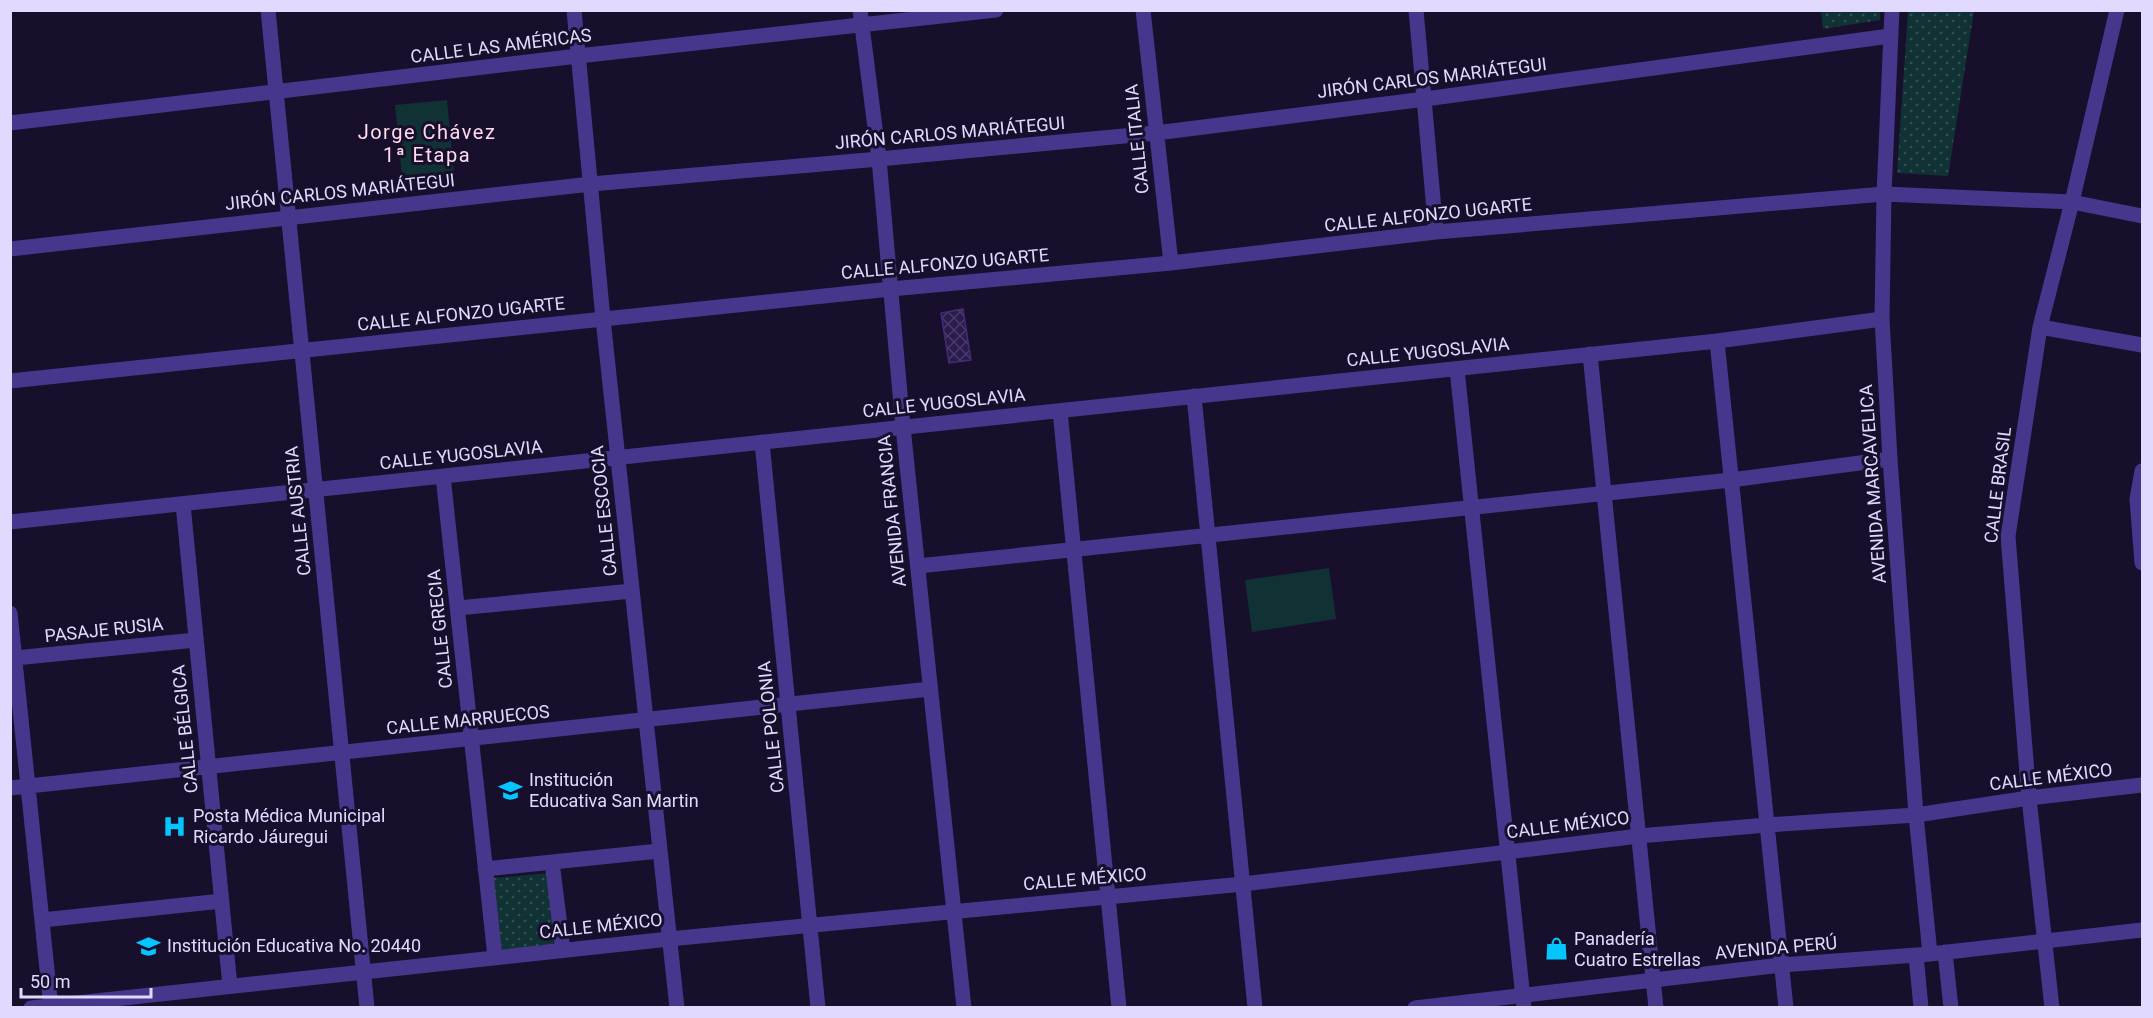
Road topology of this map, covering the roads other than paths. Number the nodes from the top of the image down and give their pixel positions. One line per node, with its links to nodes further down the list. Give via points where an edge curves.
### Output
1 (268, 10): 12 (street, CALLE AUSTRIA)
2 (574, 10): 11 (street, CALLE ESCOCIA)
3 (860, 10): 9 (street, AVENIDA FRANCIA)
4 (996, 10): 9 (street, CALLE LAS AMÉRICAS)
5 (1143, 10): 15 (street, CALLE ITALIA)
6 (1416, 10): 13 (street)
7 (1892, 10): 10 (street, AVENIDA MARCAVELICA)
8 (2116, 10): 19 (street, CALLE BRASIL)
9 (862, 27): 11 (street, CALLE LAS AMÉRICAS); 16 (street, AVENIDA FRANCIA)
10 (1890, 36): 13 (street, JIRÓN CARLOS MARIÁTEGUI); 18 (street, AVENIDA MARCAVELICA)
11 (578, 56): 12 (street, CALLE LAS AMÉRICAS); 17 (street, CALLE ESCOCIA)
12 (275, 93): 14 (street, CALLE LAS AMÉRICAS); 21 (street, CALLE AUSTRIA)
13 (1425, 99): 15 (street, JIRÓN CARLOS MARIÁTEGUI); 22 (street)
14 (10, 123)
15 (1156, 133): 16 (street, JIRÓN CARLOS MARIÁTEGUI); 24 (street, CALLE ITALIA)
16 (879, 159): 17 (street, JIRÓN CARLOS MARIÁTEGUI); 25 (street, AVENIDA FRANCIA)
17 (591, 184): 21 (street, JIRÓN CARLOS MARIÁTEGUI); 26 (street, CALLE ESCOCIA)
18 (1884, 194): 19 (street, CALLE ALFONZO UGARTE); 22 (street, CALLE ALFONZO UGARTE); 27 (street, AVENIDA MARCAVELICA)
19 (2072, 202): 20 (street, CALLE ALFONZO UGARTE); 28 (street, CALLE BRASIL)
20 (2142, 216)
21 (289, 218): 23 (street, JIRÓN CARLOS MARIÁTEGUI); 31 (street, CALLE AUSTRIA)
22 (1436, 232): 24 (street, CALLE ALFONZO UGARTE)
23 (10, 249)
24 (1171, 263): 25 (street, CALLE ALFONZO UGARTE)
25 (891, 289): 26 (street, CALLE ALFONZO UGARTE); 37 (street, AVENIDA FRANCIA)
26 (603, 319): 31 (street, CALLE ALFONZO UGARTE); 39 (street, CALLE ESCOCIA)
27 (1882, 319): 29 (street, CALLE YUGOSLAVIA); 40 (street, AVENIDA MARCAVELICA)
28 (2040, 327): 30 (street); 68 (street, CALLE BRASIL, via 2008,536)
29 (1717, 341): 32 (street, CALLE YUGOSLAVIA); 43 (street)
30 (2142, 345)
31 (302, 350): 34 (street, CALLE ALFONZO UGARTE); 44 (street, CALLE AUSTRIA)
32 (1590, 354): 33 (street, CALLE YUGOSLAVIA); 45 (street)
33 (1458, 369): 35 (street, CALLE YUGOSLAVIA); 48 (street)
34 (10, 381)
35 (1194, 396): 36 (street, CALLE YUGOSLAVIA); 50 (street)
36 (1060, 411): 37 (street, CALLE YUGOSLAVIA); 51 (street)
37 (903, 427): 38 (street, CALLE YUGOSLAVIA); 53 (street, AVENIDA FRANCIA)
38 (762, 442): 39 (street, CALLE YUGOSLAVIA); 60 (street, CALLE POLONIA)
39 (618, 458): 42 (street, CALLE YUGOSLAVIA); 54 (street, CALLE ESCOCIA)
40 (1890, 459): 43 (street); 69 (street, AVENIDA MARCAVELICA)
41 (2142, 471): 46 (street)
42 (443, 476): 44 (street, CALLE YUGOSLAVIA); 55 (street, CALLE GRECIA)
43 (1731, 480): 45 (street); 70 (street)
44 (316, 490): 47 (street, CALLE YUGOSLAVIA); 63 (street, CALLE AUSTRIA)
45 (1604, 493): 48 (street); 71 (street)
46 (2140, 500): 52 (street)
47 (183, 504): 49 (street, CALLE YUGOSLAVIA); 57 (street, CALLE BÉLGICA)
48 (1472, 507): 50 (street); 73 (street)
49 (10, 522)
50 (1208, 535): 51 (street); 76 (street)
51 (1074, 549): 53 (street); 77 (street)
52 (2142, 563)
53 (918, 566): 59 (street, AVENIDA FRANCIA)
54 (632, 591): 55 (street); 61 (street, CALLE ESCOCIA)
55 (458, 608): 62 (street, CALLE GRECIA)
56 (10, 613): 58 (street)
57 (196, 640): 58 (street, PASAJE RUSIA); 64 (street, CALLE BÉLGICA)
58 (15, 658): 66 (street)
59 (930, 689): 60 (street, CALLE MARRUECOS); 79 (street, AVENIDA FRANCIA)
60 (788, 705): 61 (street, CALLE MARRUECOS); 81 (street, CALLE POLONIA)
61 (645, 720): 62 (street, CALLE MARRUECOS); 72 (street, CALLE ESCOCIA)
62 (471, 739): 63 (street, CALLE MARRUECOS); 75 (street, CALLE GRECIA)
63 (342, 753): 64 (street, CALLE MARRUECOS); 89 (street, CALLE AUSTRIA)
64 (208, 767): 66 (street, CALLE MARRUECOS); 78 (street, CALLE BÉLGICA)
65 (2142, 785): 68 (street, CALLE MÉXICO)
66 (28, 786): 67 (street, CALLE MARRUECOS); 80 (street)
67 (10, 788)
68 (2029, 798): 69 (street, CALLE MÉXICO); 84 (street, CALLE BRASIL)
69 (1916, 815): 70 (street, CALLE MÉXICO); 86 (street, AVENIDA MARCAVELICA)
70 (1767, 825): 71 (street, CALLE MÉXICO); 88 (street)
71 (1639, 836): 73 (street, CALLE MÉXICO); 90 (street)
72 (659, 851): 74 (street); 83 (street, CALLE ESCOCIA)
73 (1508, 852): 76 (street, CALLE MÉXICO); 92 (street)
74 (552, 862): 75 (street); 85 (street)
75 (485, 869): 87 (street, CALLE GRECIA)
76 (1243, 884): 77 (street, CALLE MÉXICO); 100 (street)
77 (1109, 897): 79 (street, CALLE MÉXICO); 99 (street)
78 (222, 901): 80 (street); 91 (street, CALLE BÉLGICA)
79 (954, 910): 81 (street, CALLE MÉXICO); 98 (street, AVENIDA FRANCIA)
80 (42, 920): 93 (street)
81 (810, 925): 83 (street, CALLE MÉXICO); 97 (street, CALLE POLONIA)
82 (2142, 930): 84 (street, AVENIDA PERÚ)
83 (669, 939): 85 (street, CALLE MÉXICO); 96 (street, CALLE ESCOCIA)
84 (2045, 940): 86 (street, AVENIDA PERÚ); 106 (street, CALLE BRASIL)
85 (563, 950): 87 (street, CALLE MÉXICO)
86 (1931, 954): 88 (street, AVENIDA PERÚ); 104 (street, AVENIDA MARCAVELICA); 105 (street, AVENIDA MARCAVELICA)
87 (495, 957): 89 (street, CALLE MÉXICO)
88 (1781, 966): 90 (street, AVENIDA PERÚ); 103 (street)
89 (363, 973): 91 (street, CALLE MÉXICO); 95 (street, CALLE AUSTRIA)
90 (1653, 980): 92 (street, AVENIDA PERÚ); 102 (street)
91 (230, 986): 93 (street, CALLE MÉXICO)
92 (1523, 1001): 101 (street, AVENIDA PERÚ)
93 (50, 1006): 94 (street, CALLE MÉXICO)
94 (31, 1008)
95 (367, 1008)
96 (676, 1008)
97 (818, 1008)
98 (964, 1008)
99 (1119, 1008)
100 (1255, 1008)
101 (1414, 1008)
102 (1656, 1008)
103 (1786, 1008)
104 (1921, 1008)
105 (1951, 1008)
106 (2052, 1008)

